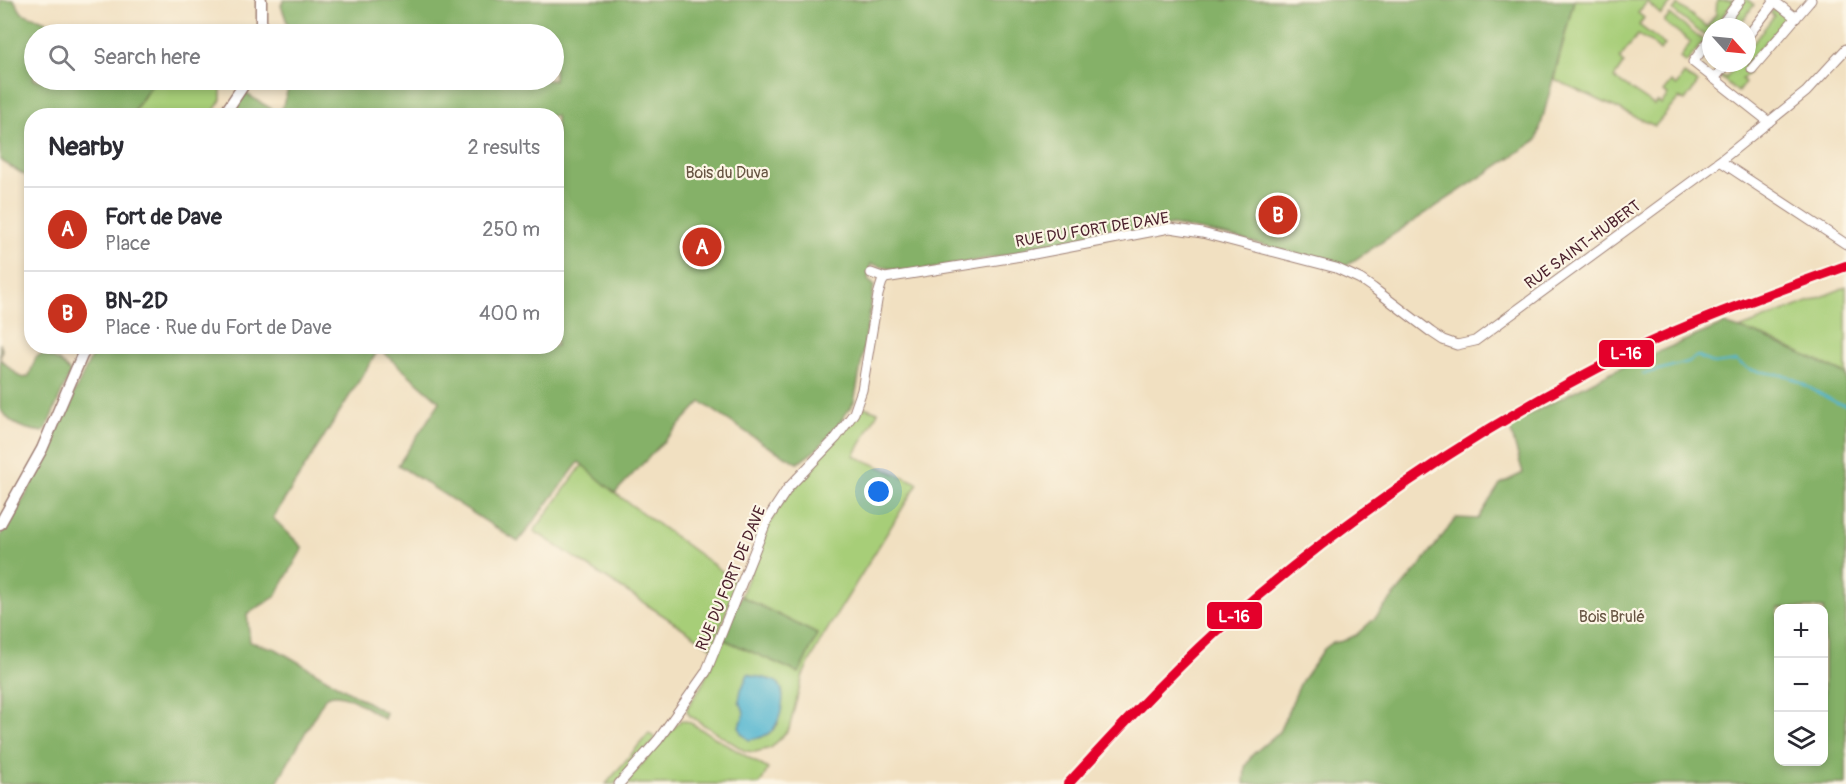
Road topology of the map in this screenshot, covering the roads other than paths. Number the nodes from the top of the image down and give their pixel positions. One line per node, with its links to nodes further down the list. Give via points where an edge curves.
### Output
1 (261, 0): 7 (street)
2 (1740, 0): 5 (street)
3 (1811, 0): 6 (street)
4 (1774, 1): 6 (street); 8 (street)
5 (1727, 18)
6 (1796, 18): 11 (street)
7 (261, 24)
8 (1756, 25)
9 (1846, 49): 18 (street, RUE SAINT-HUBERT, via 1806,92)
10 (1702, 50): 12 (street, via 1693,62)
11 (1756, 64)
12 (1702, 69)
13 (1705, 72): 15 (street)
14 (1720, 72): 15 (street)
15 (1714, 79): 18 (street)
16 (240, 90): 17 (street)
17 (228, 108)
18 (1769, 122): 19 (street, RUE SAINT-HUBERT)
19 (1720, 161): 20 (street); 23 (street, RUE SAINT-HUBERT, via 1475,341)
20 (1846, 244)
21 (871, 273): 22 (street, RUE DU FORT DE DAVE)
22 (885, 278): 23 (street, RUE DU FORT DE DAVE, via 1170,228 1336,268 1360,279 1431,332); 26 (street, RUE DU FORT DE DAVE, via 878,295 862,390 854,413 836,438 788,488 767,520 706,672 658,740)
23 (1457, 345)
24 (83, 354): 25 (street, via 42,449)
25 (0, 524)
26 (619, 784)

